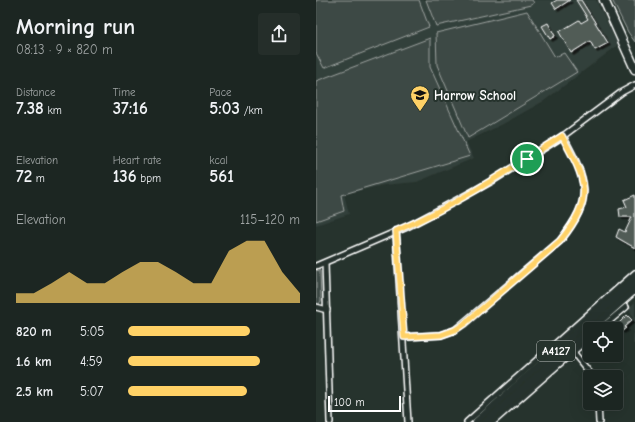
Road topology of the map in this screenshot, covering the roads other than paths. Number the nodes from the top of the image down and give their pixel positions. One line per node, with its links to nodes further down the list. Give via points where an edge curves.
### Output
1 (604, 0): 2 (main road)
2 (635, 68)
3 (635, 85): 4 (street)
4 (562, 136): 5 (street, via 492,181); 15 (street, via 579,167 585,187 581,210 573,225 560,241 464,324 441,335)
5 (396, 231): 6 (street); 15 (street)
6 (325, 263): 7 (street); 11 (street)
7 (316, 266)
8 (633, 280): 12 (main road, A4127); 22 (street); 23 (main road, A4127)
9 (316, 307): 11 (street)
10 (626, 307): 13 (street)
11 (327, 310): 20 (street)
12 (596, 322)
13 (608, 322)
14 (583, 335): 24 (main road, A4127)
15 (404, 337): 21 (street)
16 (583, 343): 17 (street)
17 (573, 352): 18 (street); 25 (street)
18 (587, 370)
19 (598, 410): 26 (street)
20 (330, 422)
21 (408, 422)
22 (467, 422)
23 (476, 422)
24 (486, 422)
25 (493, 422)
26 (599, 422)

